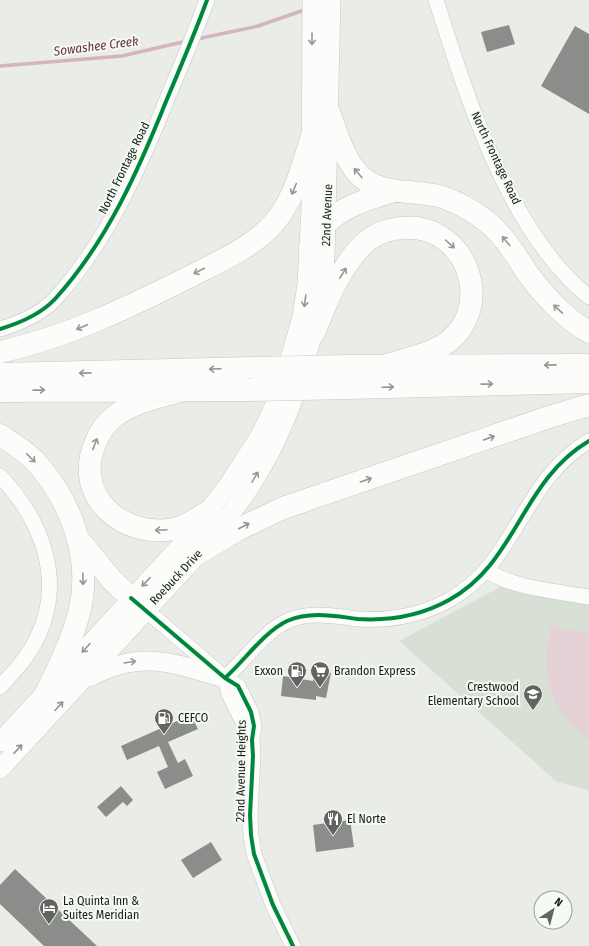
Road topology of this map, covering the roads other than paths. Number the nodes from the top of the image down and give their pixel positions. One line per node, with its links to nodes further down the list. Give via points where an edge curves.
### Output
1 (207, 0): 10 (street, North Frontage Road, via 157,124 121,202 55,300 25,321)
2 (312, 0): 5 (main road, 22nd Avenue, one-way to 5)
3 (331, 0): 5 (main road, 22nd Avenue)
4 (436, 0): 9 (street, North Frontage Road, via 472,106 505,183 555,264)
5 (318, 123): 6 (highway, one-way to 5, via 369,183 356,171); 7 (main road, 22nd Avenue); 8 (main road, 22nd Avenue); 13 (highway, one-way to 13, via 286,207 260,237 241,250 129,307 77,329)
6 (391, 192): 7 (highway, via 357,202); 11 (highway, one-way to 6, via 558,310 499,232 484,219 442,197)
7 (327, 222): 8 (highway, via 319,230); 12 (main road, 22nd Avenue, via 321,295)
8 (310, 248): 21 (main road, 22nd Avenue, one-way to 21, via 302,317 285,376)
9 (589, 297)
10 (0, 329)
11 (589, 332)
12 (314, 333): 14 (highway, one-way to 14, via 336,285 355,254 367,241 380,233 409,227 434,233 454,248 468,270 472,295 467,317 458,331 438,348); 21 (main road, 22nd Avenue, via 295,394)
13 (0, 352)
14 (386, 364): 15 (highway, one-way to 14); 16 (highway, one-way to 16, bridge)
15 (589, 365)
16 (0, 374)
17 (589, 382): 18 (highway, one-way to 17, bridge, via 249,390)
18 (188, 389): 19 (highway, one-way to 18); 25 (highway, one-way to 18, via 173,529 151,530 129,525 118,520 103,507 90,474 91,456 96,441 114,416 136,405)
19 (0, 391)
20 (589, 405): 27 (highway, one-way to 20, via 239,529 283,508)
21 (276, 421): 25 (main road, Roebuck Drive); 27 (main road, Roebuck Drive, one-way to 21, via 250,487)
22 (0, 435): 26 (highway, one-way to 26, via 20,448 44,472 64,503)
23 (589, 441): 28 (street, via 547,477)
24 (0, 476): 33 (street, via 25,506 35,523 43,541 51,580 46,617 38,637 18,667)
25 (209, 511): 30 (main road, Roebuck Drive, one-way to 30)
26 (79, 540): 30 (highway, via 112,580); 34 (highway, one-way to 34, via 83,586 80,608 63,658)
27 (199, 553): 30 (main road, Roebuck Drive)
28 (487, 571): 29 (street, via 516,584); 31 (street, via 449,600 409,616 366,619 318,615 302,616 287,621 269,633)
29 (589, 596)
30 (139, 604): 31 (street, 22nd Avenue Heights); 32 (main road, Roebuck Drive); 34 (main road, Roebuck Drive, one-way to 34)
31 (225, 678): 32 (main road, one-way to 31, via 121,663 142,660 167,663); 37 (street, 22nd Avenue Heights, via 238,686 251,712 254,726 250,815 253,848 273,905)
32 (81, 682): 36 (main road, Roebuck Drive, one-way to 32)
33 (0, 687)
34 (47, 691): 35 (main road, Roebuck Drive)
35 (0, 742)
36 (0, 769)
37 (293, 946)

